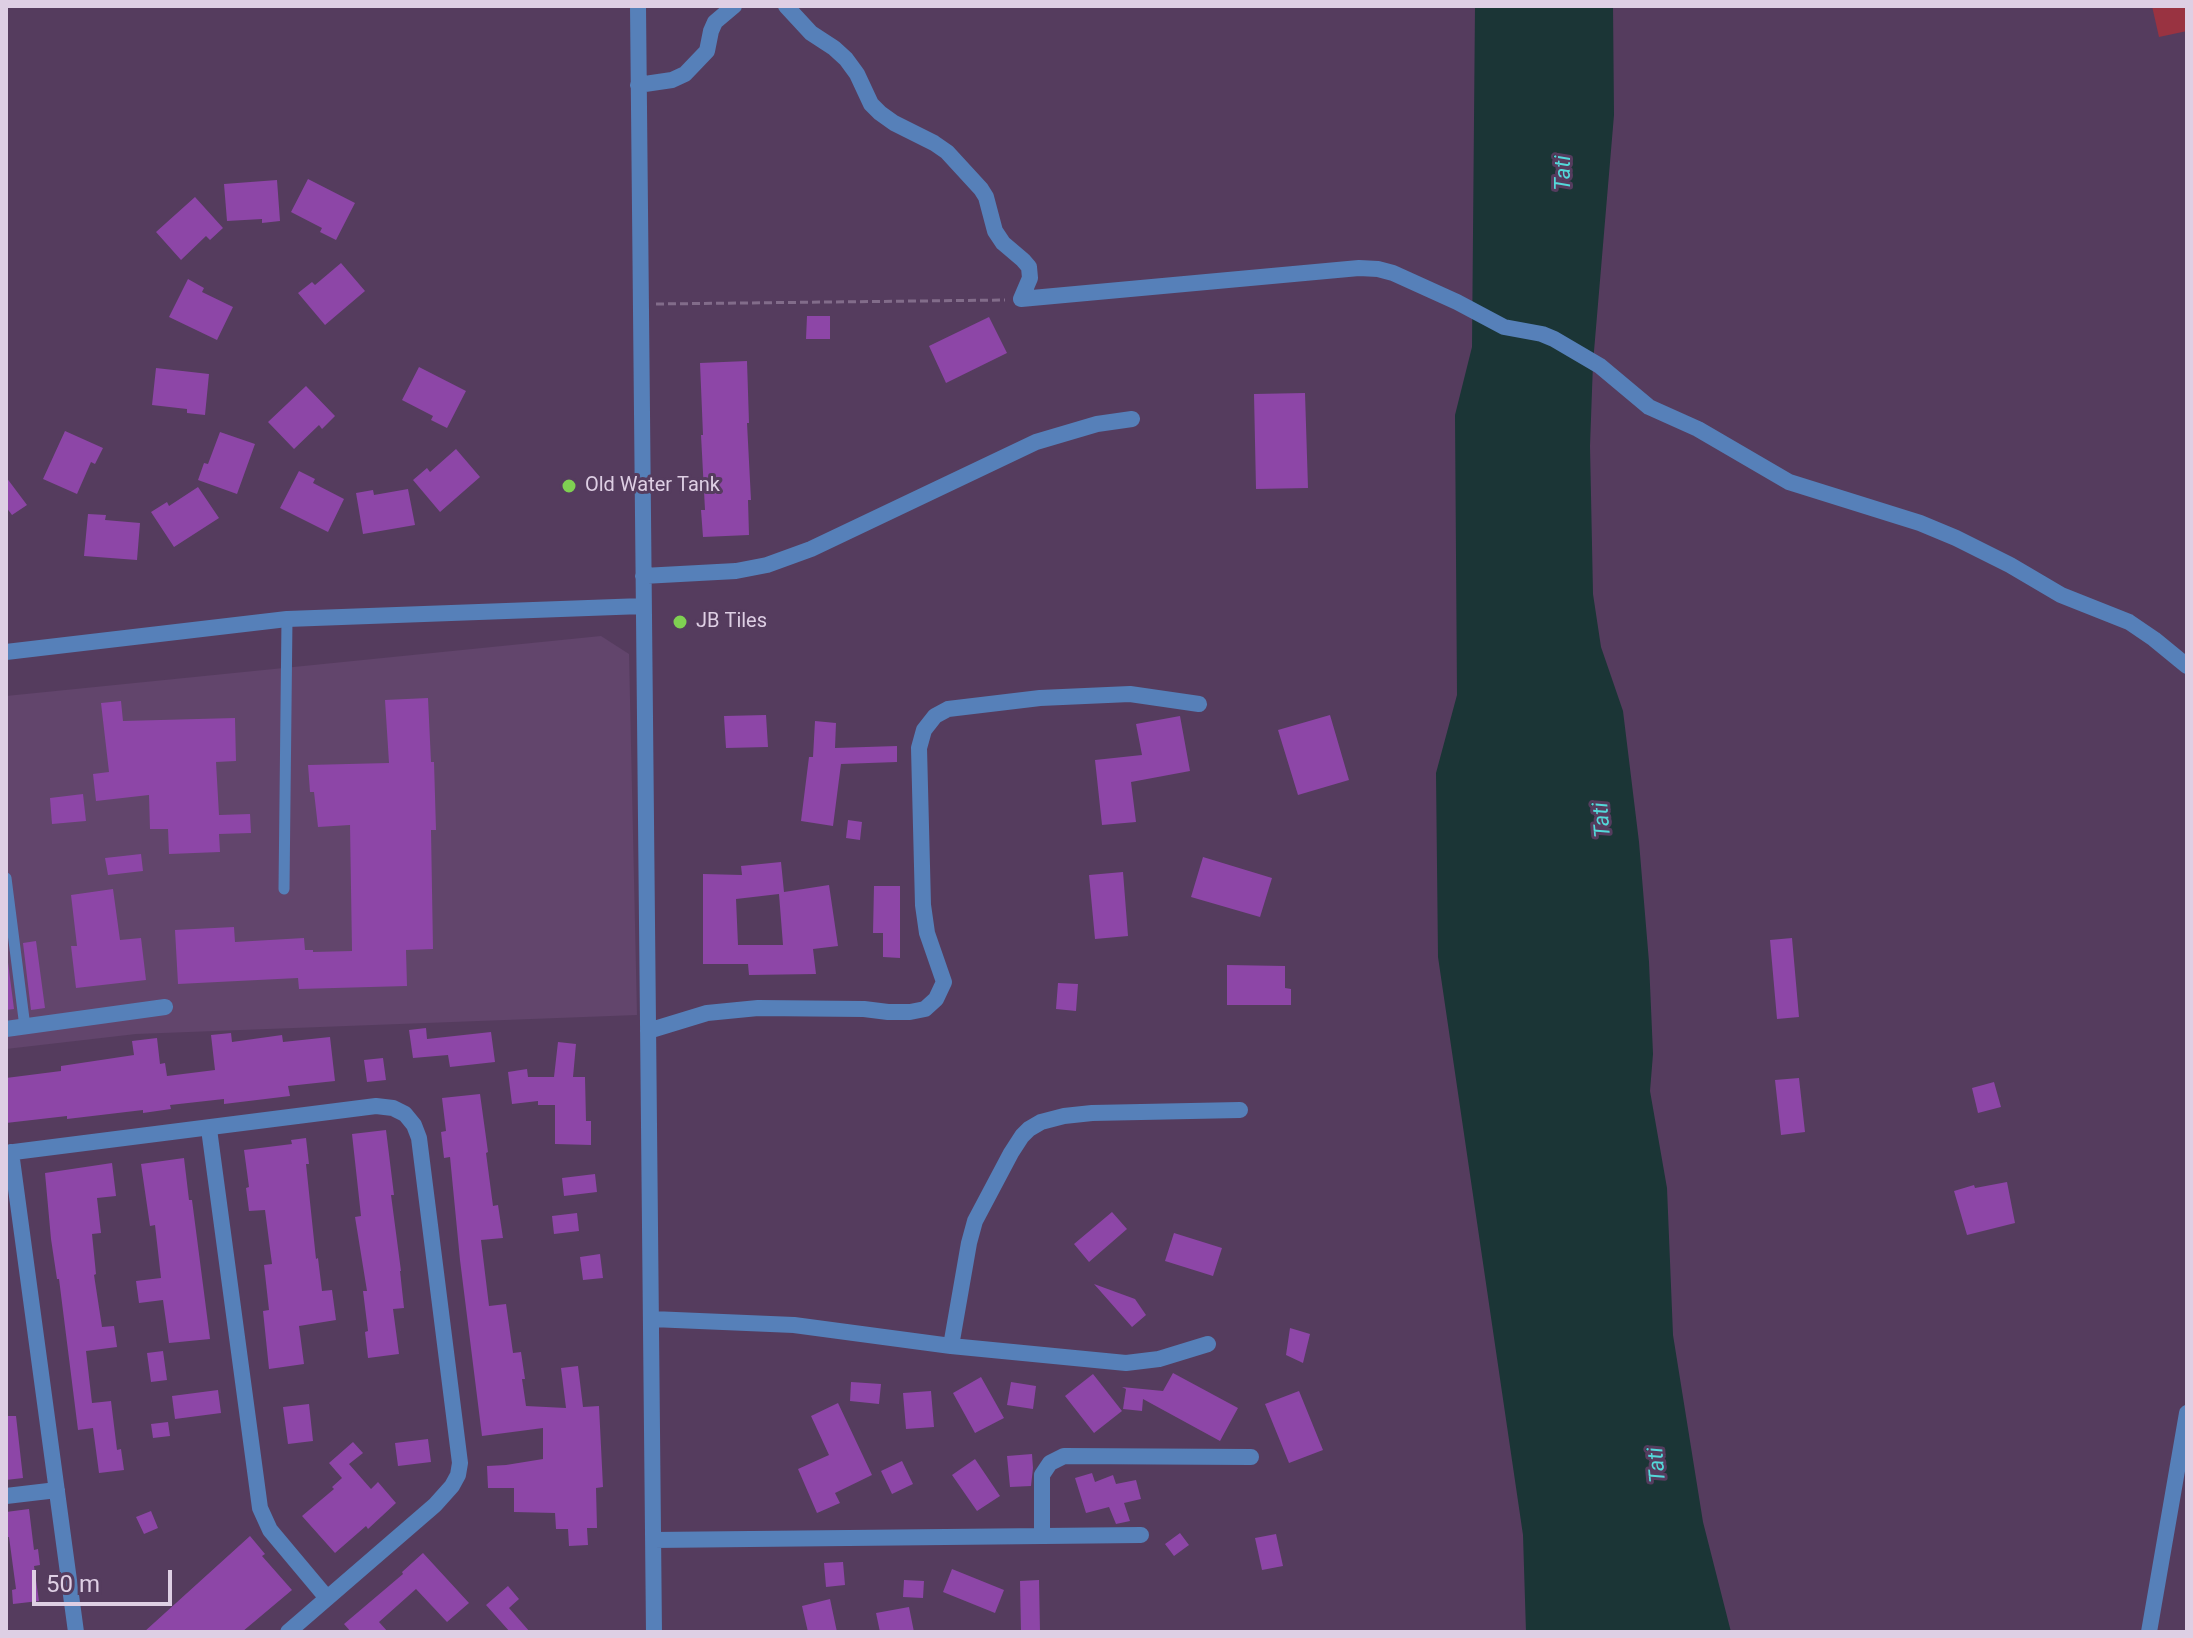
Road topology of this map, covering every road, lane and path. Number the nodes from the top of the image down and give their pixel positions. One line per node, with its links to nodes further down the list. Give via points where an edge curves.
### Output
1 (638, 6): 4 (street)
2 (734, 6): 4 (street, via 715,22 707,51 685,74)
3 (786, 6): 5 (street, via 846,59 880,113 947,152 981,189 995,231 1029,267)
4 (638, 85): 6 (street)
5 (1021, 299): 6 (path); 12 (street, via 1359,268 1393,273 1504,327 1554,339 1600,366 1649,407 1789,482 1920,523 2061,595 2129,622)
6 (640, 304): 8 (street)
7 (1132, 419): 8 (street, via 1036,442 767,565)
8 (643, 576): 9 (street)
9 (643, 606): 10 (street); 19 (street)
10 (287, 619): 11 (street); 15 (lane)
11 (6, 652)
12 (2187, 666)
13 (1199, 704): 19 (street, via 1130,694 1040,698 948,709 935,716 919,748 923,905 944,982 936,999 925,1009 910,1012 758,1008 707,1013)
14 (6, 878): 17 (lane)
15 (284, 889)
16 (165, 1007): 17 (street)
17 (25, 1027): 18 (street)
18 (6, 1029)
19 (648, 1031): 23 (street)
20 (1240, 1110): 25 (street, via 1092,1113 1029,1129 975,1221)
21 (209, 1129): 22 (street); 33 (street, via 260,1508 270,1530); 33 (street, via 376,1106 405,1114 419,1138 458,1475 435,1505)
22 (8, 1153): 28 (street)
23 (652, 1319): 25 (street, via 794,1325); 32 (street)
24 (1208, 1344): 25 (street, via 1126,1363)
25 (951, 1346)
26 (2187, 1413): 37 (street)
27 (1251, 1457): 31 (street, via 1064,1456 1042,1475)
28 (57, 1490): 29 (street); 34 (street)
29 (6, 1496)
30 (1141, 1535): 31 (street)
31 (1042, 1536): 32 (street)
32 (653, 1540): 36 (street)
33 (327, 1598): 35 (street)
34 (76, 1632)
35 (288, 1632)
36 (654, 1632)
37 (2149, 1632)

